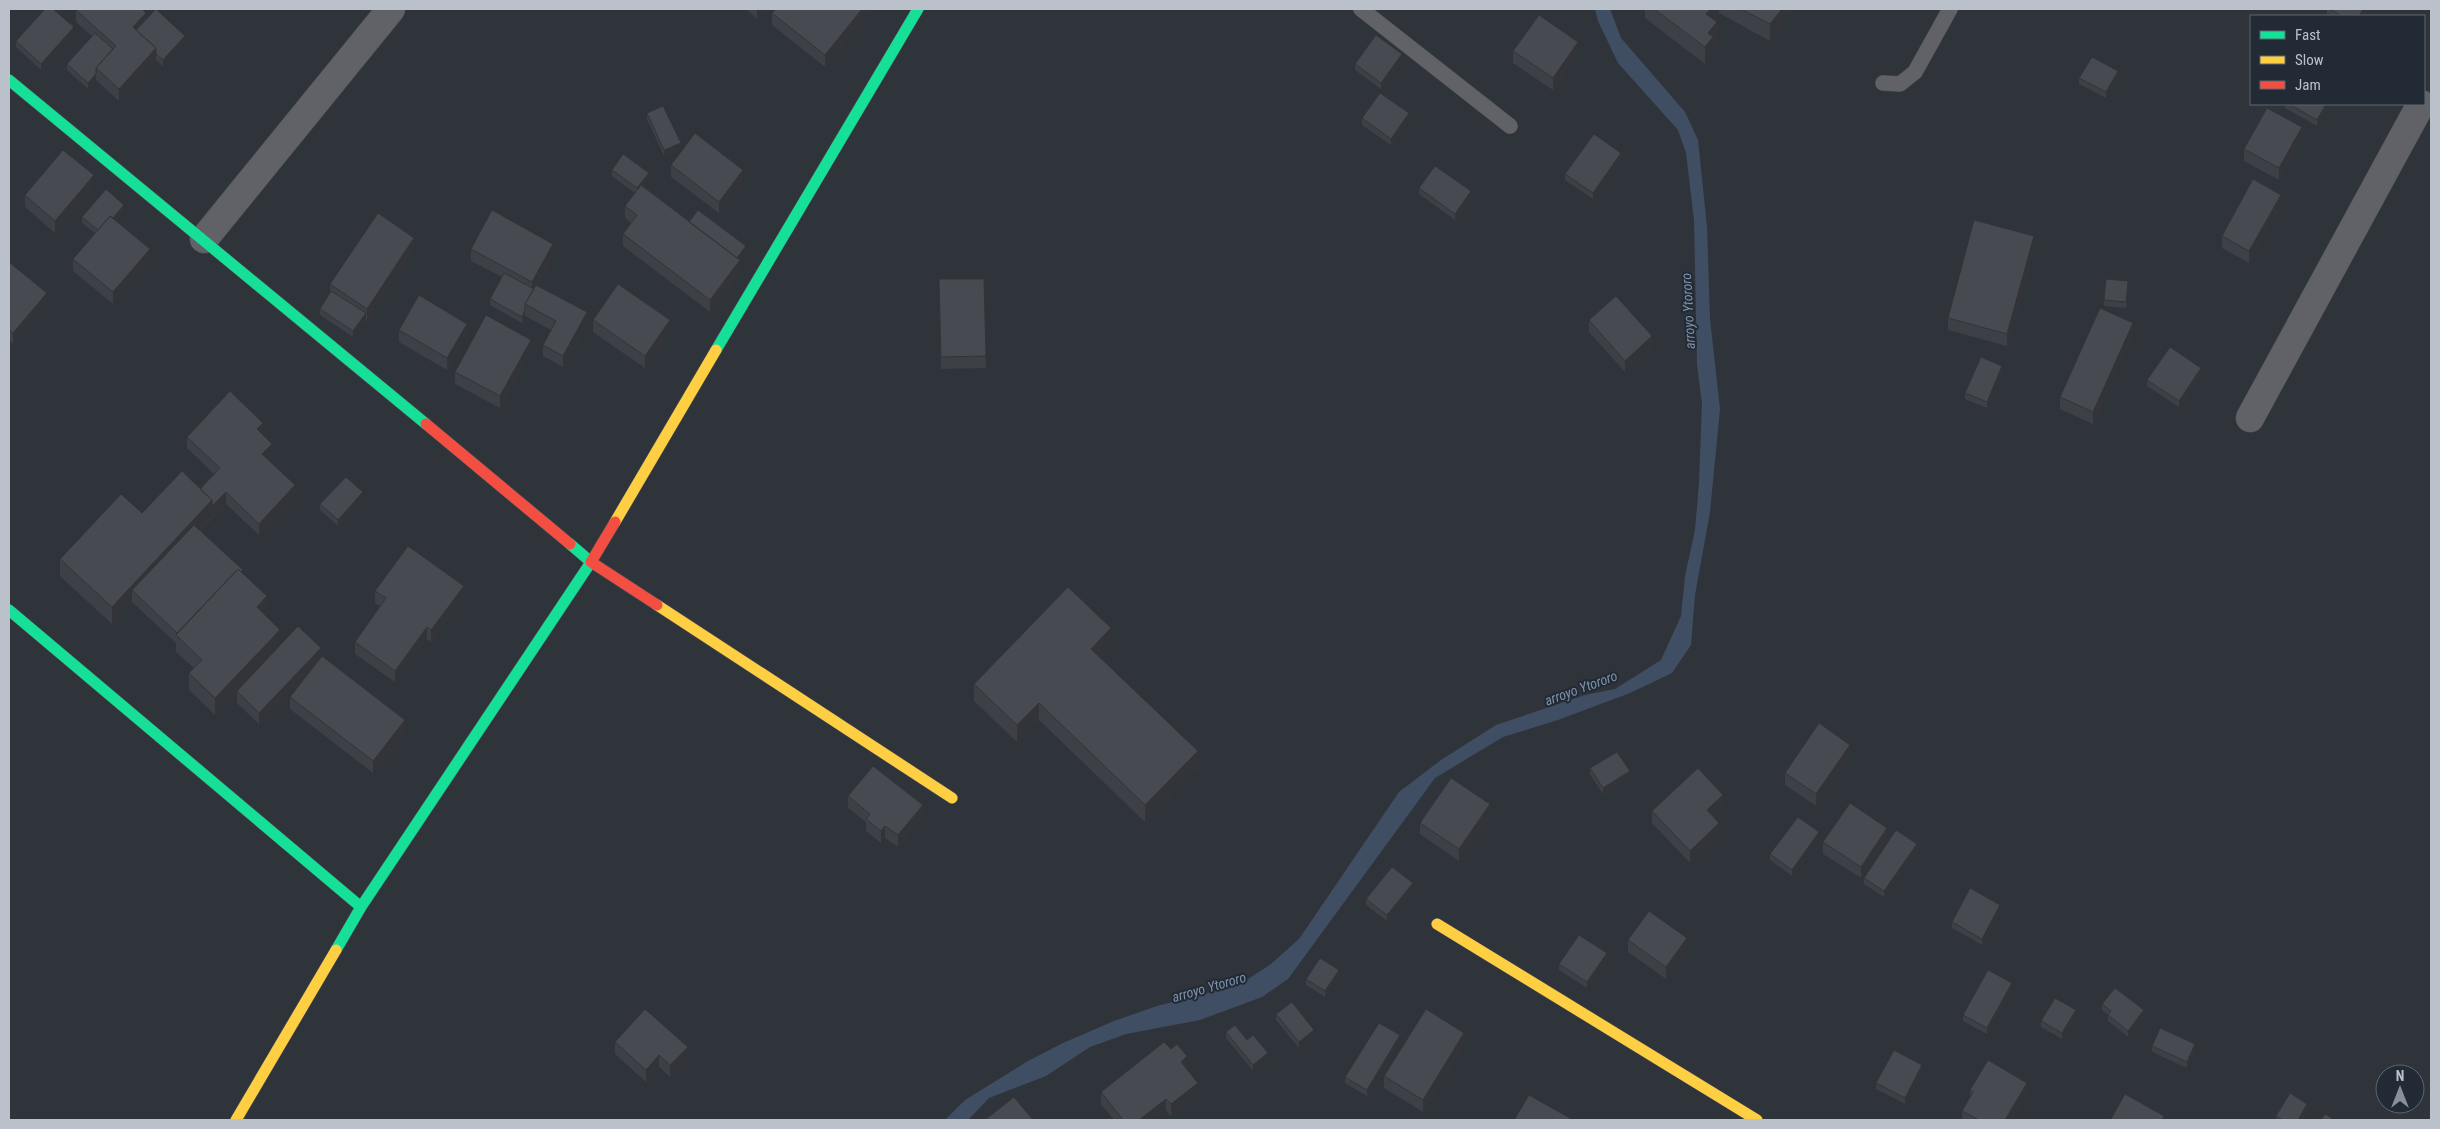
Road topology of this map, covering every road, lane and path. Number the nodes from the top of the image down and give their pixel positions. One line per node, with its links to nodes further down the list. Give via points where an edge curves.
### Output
1 (391, 9): 11 (street)
2 (918, 9): 13 (street)
3 (1361, 9): 10 (lane)
4 (1950, 9): 6 (lane, via 1915,72 1900,84)
5 (9, 80): 11 (street)
6 (1883, 83)
7 (2431, 84): 8 (street)
8 (2425, 96)
9 (2419, 105): 12 (street)
10 (1510, 126)
11 (204, 239): 13 (street)
12 (2250, 418)
13 (591, 562): 15 (street); 16 (street)
14 (9, 610): 16 (street)
15 (952, 798)
16 (361, 907): 18 (street)
17 (1437, 924): 19 (street)
18 (236, 1120)
19 (1758, 1120)

